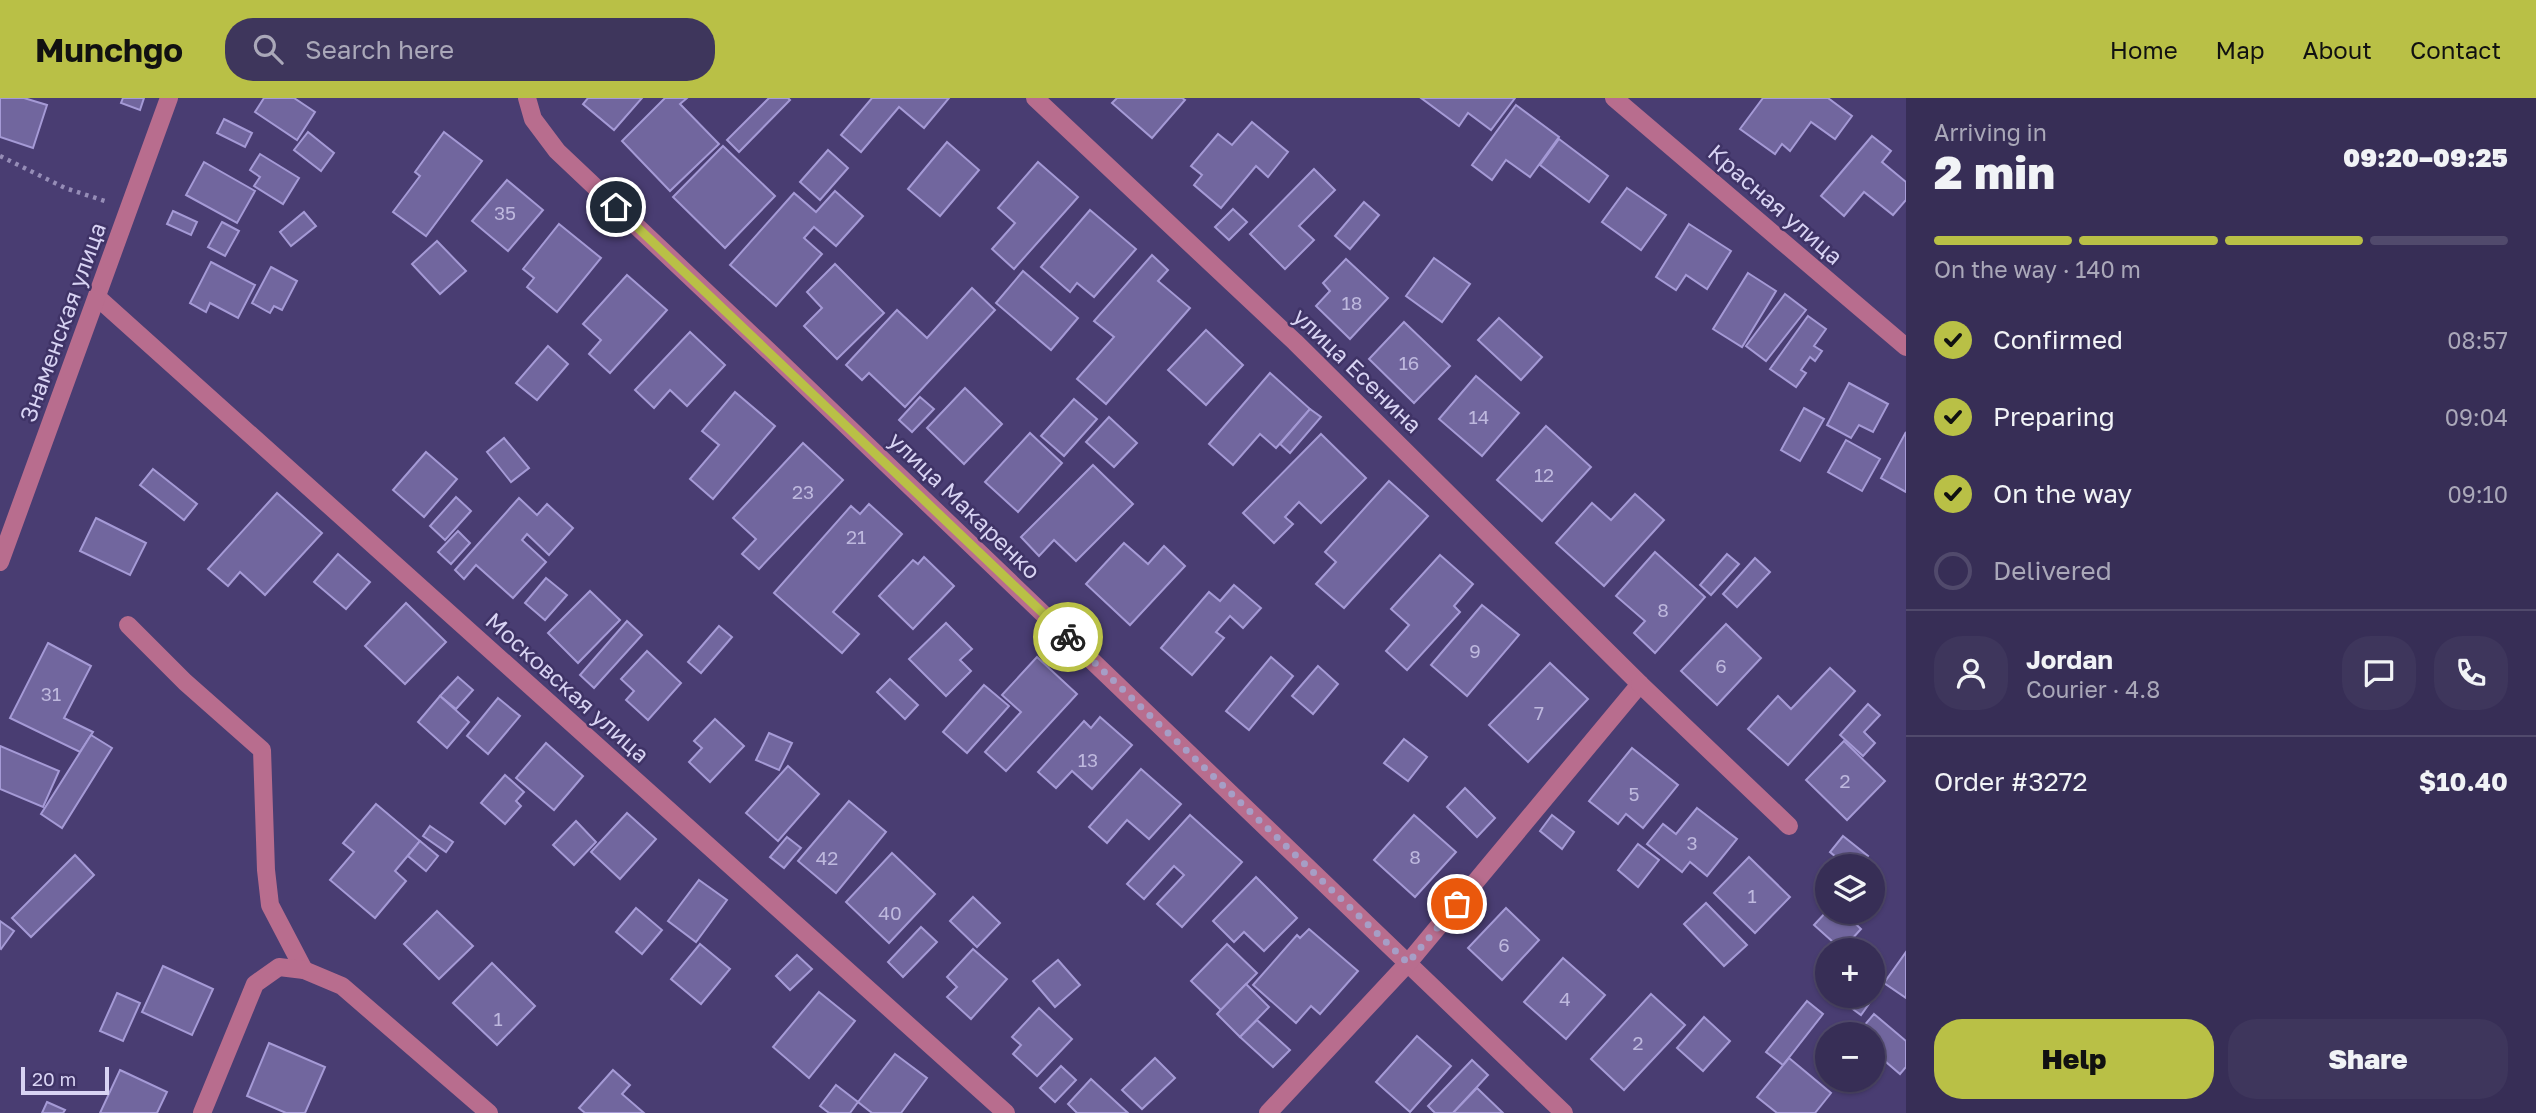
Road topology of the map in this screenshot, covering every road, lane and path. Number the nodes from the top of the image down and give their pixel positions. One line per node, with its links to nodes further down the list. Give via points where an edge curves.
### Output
1 (169, 98): 6 (street, Знаменская улица)
2 (527, 98): 13 (street, улица Макаренко, via 533,119 557,151)
3 (1035, 98): 11 (street, улица Есенина, via 1295,342)
4 (1614, 98): 8 (street, Красная улица)
5 (0, 156): 6 (path, via 65,188)
6 (129, 208): 7 (street, Знаменская улица)
7 (97, 297): 9 (street, Знаменская улица); 17 (street, Московская улица)
8 (1906, 347)
9 (0, 562)
10 (128, 625): 14 (street, via 262,750 270,905)
11 (1640, 684): 12 (street, улица Есенина); 13 (street)
12 (1789, 826)
13 (1408, 963): 18 (street); 19 (street, улица Макаренко)
14 (304, 970): 15 (street, via 279,967 255,984); 16 (street, via 342,986)
15 (202, 1113)
16 (489, 1113)
17 (1006, 1113)
18 (1268, 1113)
19 (1564, 1113)

